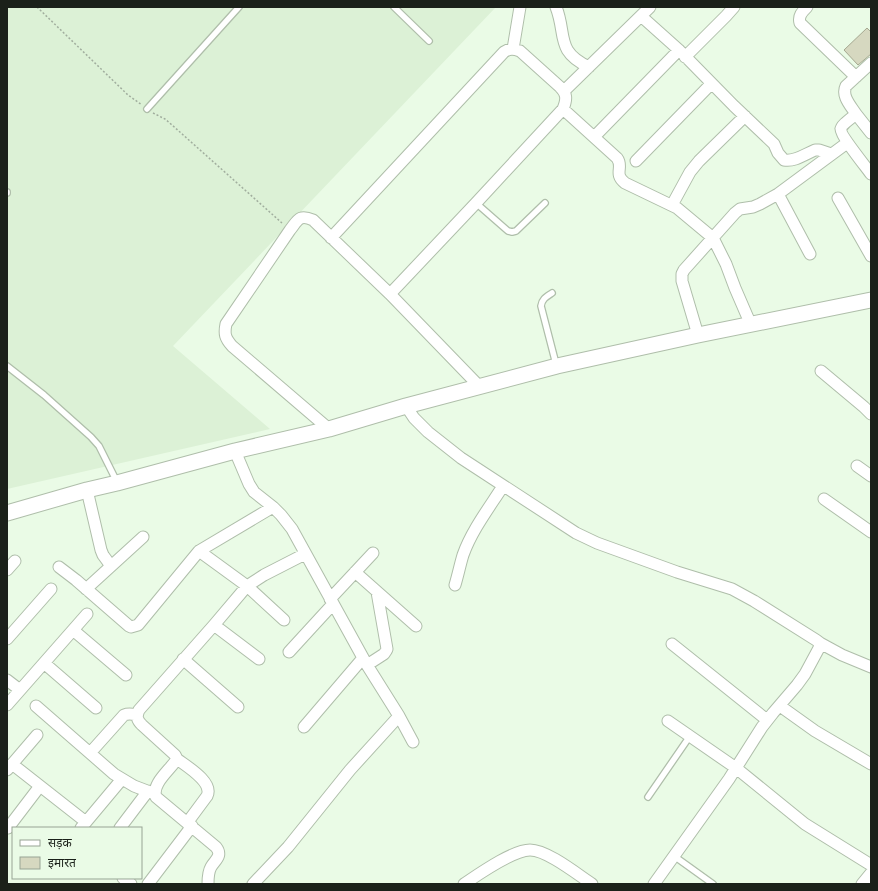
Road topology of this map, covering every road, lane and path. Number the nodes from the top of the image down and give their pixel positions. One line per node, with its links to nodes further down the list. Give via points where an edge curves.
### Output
1 (37, 7): 18 (path, via 128,95)
2 (239, 7): 18 (lane)
3 (394, 7): 10 (lane)
4 (520, 7): 11 (street)
5 (556, 7): 14 (street, via 567,49 574,59)
6 (650, 7): 9 (street)
7 (734, 7): 12 (street)
8 (807, 7): 15 (street, via 800,14 800,23)
9 (641, 16): 12 (street); 14 (street)
10 (429, 40)
11 (514, 49): 17 (street, via 520,51); 34 (street, via 504,52)
12 (682, 54): 16 (street); 23 (street)
13 (871, 63): 15 (street)
14 (589, 67): 17 (street)
15 (856, 77): 20 (street, via 846,86 844,93)
16 (712, 84): 21 (street); 26 (street)
17 (564, 91): 19 (street, via 566,103)
18 (147, 109): 33 (path, via 166,119)
19 (563, 109): 23 (street); 31 (street)
20 (856, 114): 22 (street); 24 (street, via 841,127)
21 (744, 116): 25 (street, via 774,144 784,160 793,160 815,150); 32 (street, via 690,172)
22 (871, 133)
23 (594, 137): 32 (street, via 620,161 621,180)
24 (847, 143): 25 (street); 27 (street)
25 (831, 154): 28 (street)
26 (636, 162)
27 (871, 174)
28 (778, 194): 35 (street, via 760,204 734,213); 36 (street)
29 (838, 198): 37 (street)
30 (545, 203): 31 (lane, via 512,232)
31 (476, 204): 39 (street)
32 (672, 205): 35 (street)
33 (290, 230): 34 (street, via 303,217 313,220); 49 (street, via 226,324 225,332 232,346)
34 (331, 238): 39 (street)
35 (713, 238): 41 (street); 42 (street, via 684,270 681,278)
36 (810, 254)
37 (871, 256)
38 (552, 293): 44 (lane, via 543,299 541,306)
39 (390, 294): 46 (street)
40 (871, 300): 41 (main road)
41 (751, 325): 42 (main road)
42 (698, 335): 44 (main road)
43 (7, 366): 53 (lane, via 91,437)
44 (557, 366): 46 (main road)
45 (821, 371): 48 (street)
46 (480, 387): 47 (main road)
47 (406, 406): 49 (main road); 54 (street, via 428,432)
48 (871, 414)
49 (329, 429): 50 (main road)
50 (235, 451): 53 (main road); 57 (street, via 254,492)
51 (857, 466): 52 (street)
52 (871, 476)
53 (118, 483): 55 (main road)
54 (503, 486): 69 (street, via 468,544); 81 (street, via 585,538 732,589)
55 (87, 490): 58 (main road); 65 (street, via 101,550)
56 (824, 499): 59 (street)
57 (273, 507): 61 (street); 63 (street, via 292,529)
58 (7, 513)
59 (870, 529)
60 (143, 537): 65 (street)
61 (199, 551): 70 (street); 72 (street, via 135,627 129,626)
62 (373, 553): 68 (street)
63 (305, 554): 70 (street); 74 (street)
64 (16, 561): 67 (street)
65 (111, 566): 72 (street)
66 (59, 567): 72 (street)
67 (7, 570)
68 (354, 572): 73 (street); 74 (street)
69 (455, 585)
70 (247, 586): 76 (street); 77 (street)
71 (51, 589): 80 (street)
72 (86, 589)
73 (377, 592): 78 (street); 86 (street, via 387,649 384,654)
74 (332, 601): 83 (street); 86 (street)
75 (87, 614): 79 (street)
76 (284, 620)
77 (214, 625): 84 (street); 85 (street)
78 (416, 626)
79 (73, 630): 87 (street); 89 (street)
80 (7, 639)
81 (820, 643): 88 (street); 94 (street, via 805,674)
82 (672, 644): 99 (street)
83 (289, 652)
84 (260, 659)
85 (183, 660): 95 (street); 97 (street)
86 (365, 661): 98 (street); 101 (street)
87 (44, 663): 91 (street); 96 (street)
88 (871, 667)
89 (126, 675)
90 (7, 680): 91 (street)
91 (20, 690): 92 (street)
92 (7, 705)
93 (36, 706): 105 (street)
94 (780, 706): 99 (street); 107 (street, via 815,731)
95 (238, 707)
96 (96, 708)
97 (137, 715): 105 (street, via 124,715); 106 (street, via 142,725)
98 (399, 716): 104 (street); 123 (street, via 350,770 288,848)
99 (767, 720): 109 (street)
100 (668, 721): 103 (street)
101 (304, 727)
102 (37, 735): 108 (street)
103 (690, 736): 109 (street); 113 (lane)
104 (413, 742)
105 (90, 753): 110 (street)
106 (177, 759): 112 (street); 114 (street, via 201,777 208,789 207,796)
107 (871, 763)
108 (10, 767): 111 (street)
109 (736, 768): 118 (street); 119 (street, via 805,824)
110 (122, 779): 112 (street); 115 (street)
111 (40, 786): 115 (street); 117 (street)
112 (151, 793): 114 (street); 116 (street)
113 (648, 797)
114 (189, 824): 121 (street); 122 (street, via 219,850 218,858 208,873)
115 (84, 825)
116 (121, 827)
117 (8, 828)
118 (674, 856): 126 (street); 127 (lane)
119 (871, 865)
120 (871, 873): 128 (street)
121 (148, 884)
122 (208, 884)
123 (253, 884)
124 (464, 884): 125 (street, via 489,867 529,850 558,861)
125 (592, 884)
126 (654, 884)
127 (713, 884)
128 (862, 884)

